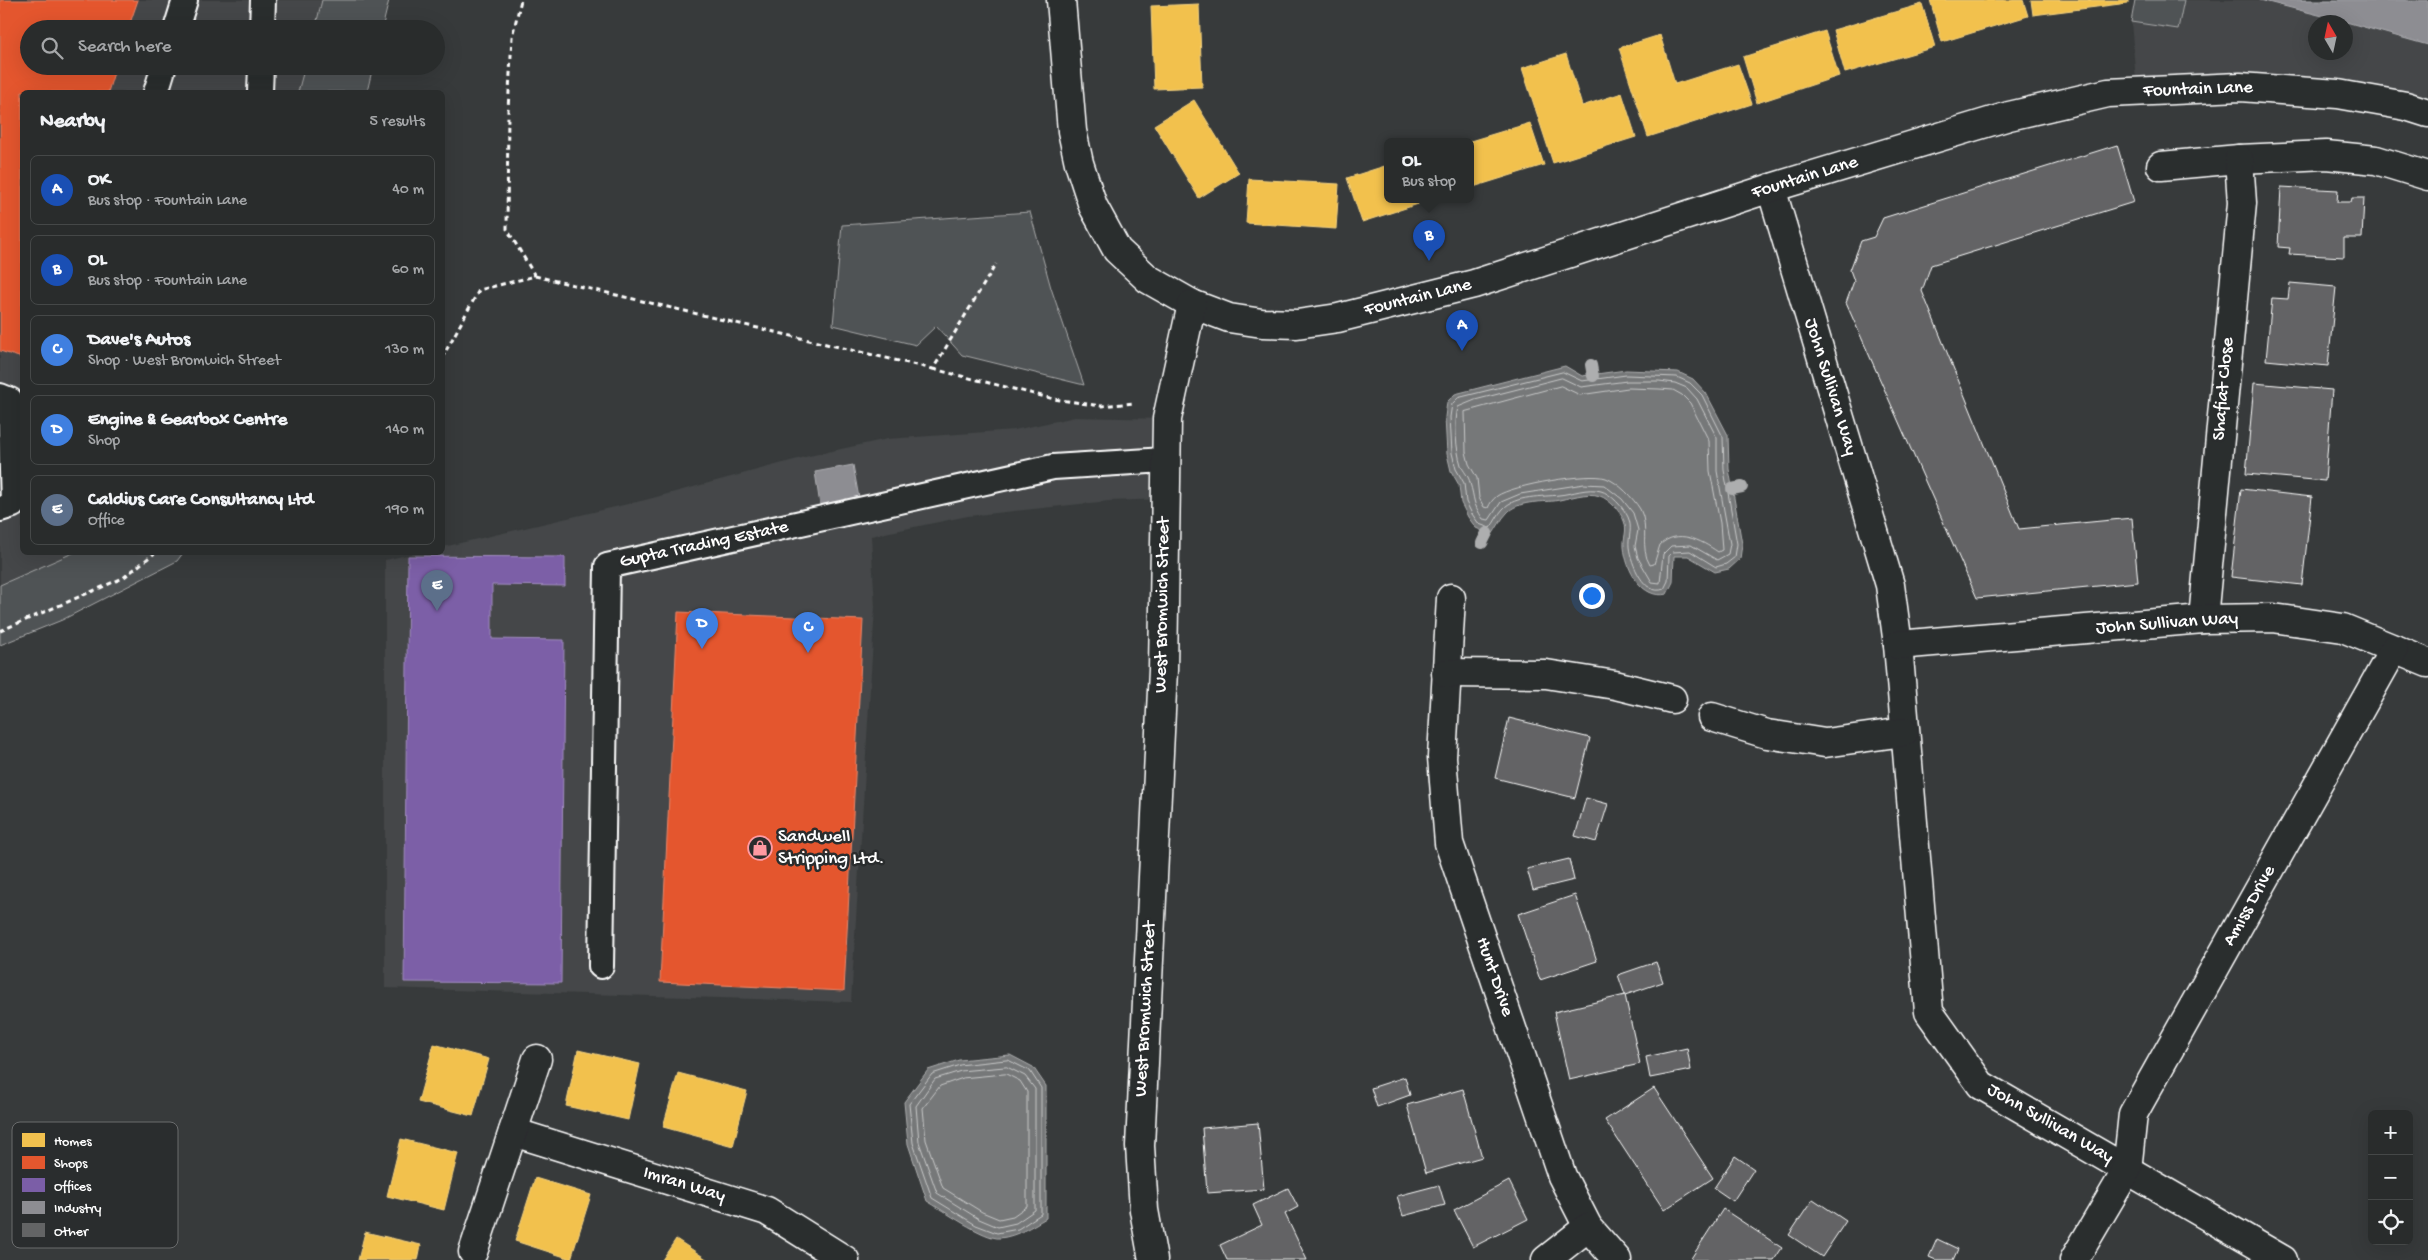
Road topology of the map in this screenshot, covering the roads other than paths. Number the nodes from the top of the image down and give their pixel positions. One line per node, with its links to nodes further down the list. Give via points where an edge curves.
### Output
1 (185, 0): 4 (lane)
2 (263, 0): 5 (lane)
3 (1060, 0): 15 (street, via 1072,131 1093,206 1117,250 1131,264 1148,279)
4 (179, 20)
5 (262, 20)
6 (161, 75): 8 (lane)
7 (261, 75): 9 (lane)
8 (157, 90)
9 (260, 90)
10 (2428, 113): 14 (street, Fountain Lane, via 2338,94 2240,87 2108,94 2009,116)
11 (2239, 159): 12 (street); 13 (street, via 2326,155 2376,160); 20 (street, Shafiat Close, via 2242,203)
12 (2161, 166)
13 (2428, 176)
14 (1771, 188): 15 (street, Fountain Lane, via 1474,284 1338,318 1297,324 1262,323 1229,318); 21 (street, John Sullivan Way, via 1890,585)
15 (1192, 304): 17 (street, West Bromwich Street, via 1170,401)
16 (0, 396): 18 (lane, via 10,400 13,505)
17 (1165, 460): 28 (lane, Gupta Trading Estate, via 1053,468 607,566); 35 (street, West Bromwich Street, via 1163,670 1140,1146 1144,1210)
18 (0, 509)
19 (1451, 598): 24 (street, Hunt Drive)
20 (2203, 619): 21 (street, John Sullivan Way); 22 (street, John Sullivan Way, via 2273,618 2335,627)
21 (1898, 645): 27 (street, John Sullivan Way)
22 (2394, 648): 23 (street, John Sullivan Way); 31 (street, Amiss Drive, via 2133,1114)
23 (2428, 664)
24 (1446, 673): 25 (street, via 1546,674 1615,685); 32 (street, Hunt Drive, via 1442,757 1449,843 1562,1176)
25 (1672, 699)
26 (1712, 717): 27 (street, via 1767,734 1825,743)
27 (1904, 732): 31 (street, John Sullivan Way, via 1929,1012 1981,1085)
28 (601, 966)
29 (537, 1059): 30 (street)
30 (513, 1132): 33 (street); 34 (street, Imran Way, via 767,1211)
31 (2127, 1170): 38 (street); 39 (street, John Sullivan Way)
32 (1588, 1227): 36 (street); 37 (street, Hunt Drive)
33 (473, 1252)
34 (845, 1260)
35 (1153, 1260)
36 (1546, 1260)
37 (1617, 1260)
38 (2074, 1260)
39 (2283, 1260)

